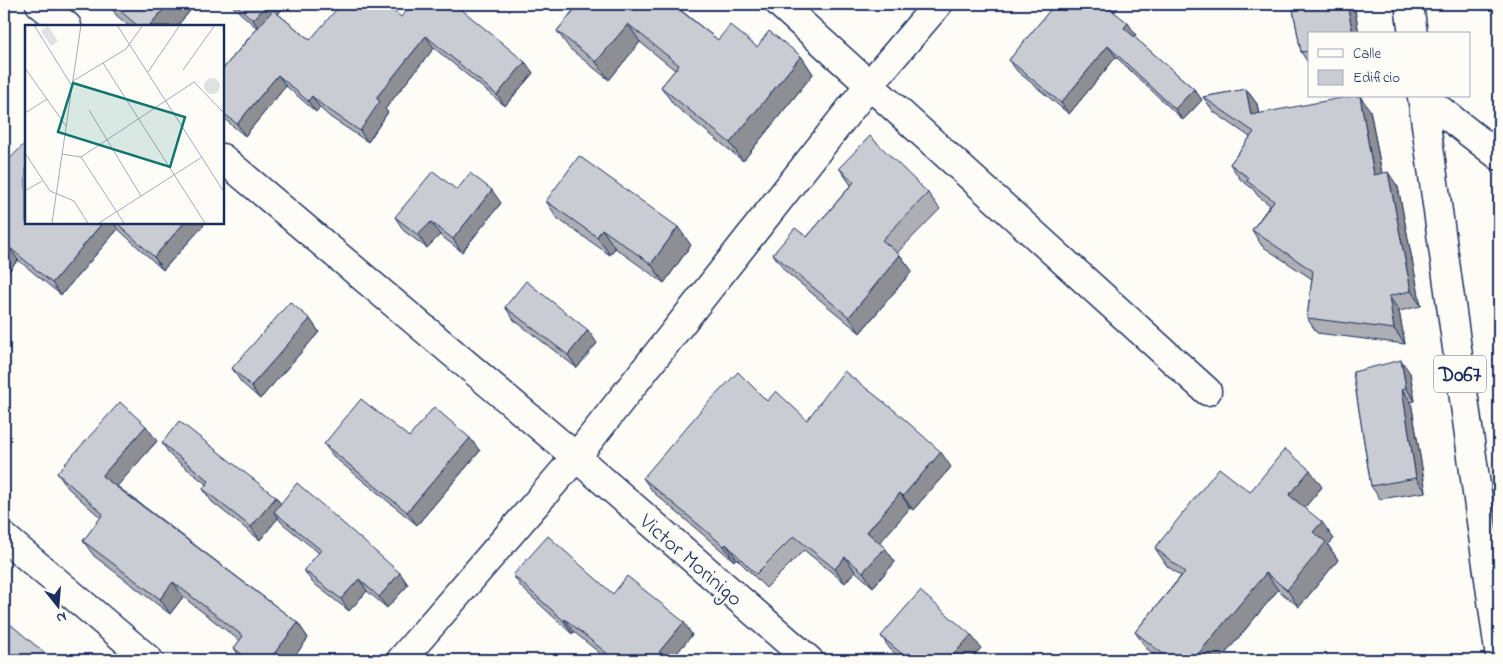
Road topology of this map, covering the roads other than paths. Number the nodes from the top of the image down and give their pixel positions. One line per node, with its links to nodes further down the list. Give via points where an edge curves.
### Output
1 (40, 4): 5 (street)
2 (780, 4): 7 (street)
3 (938, 4): 7 (street)
4 (1409, 4): 6 (street)
5 (66, 25)
6 (1413, 32)
7 (870, 84): 12 (street); 13 (street)
8 (1422, 98): 15 (street, D067)
9 (1425, 98): 10 (street)
10 (1499, 156)
11 (224, 160): 13 (street, Victor Morinigo)
12 (1207, 391)
13 (576, 457): 18 (street); 19 (street, Victor Morinigo)
14 (4, 537): 17 (street)
15 (1496, 616): 16 (street, D067)
16 (1499, 651)
17 (149, 660)
18 (401, 660)
19 (809, 660)

